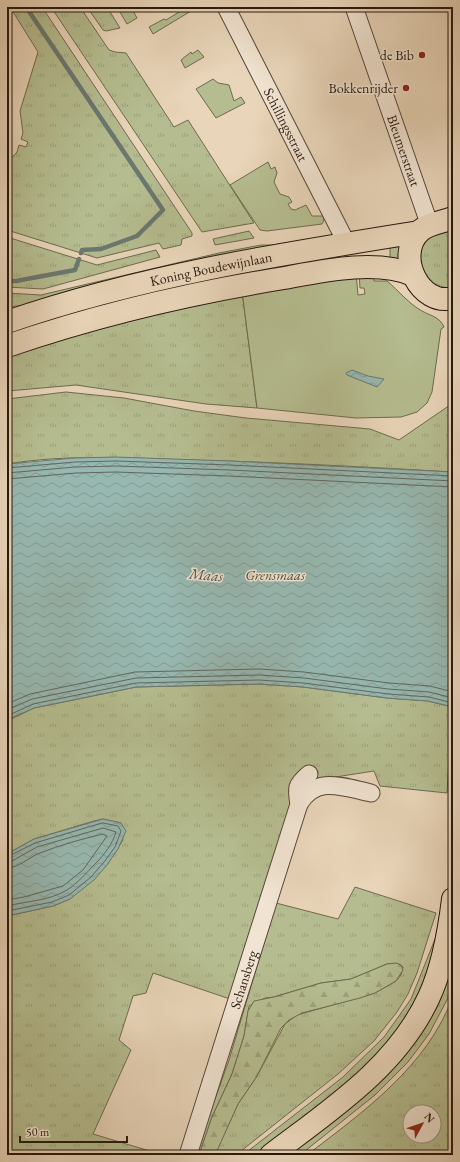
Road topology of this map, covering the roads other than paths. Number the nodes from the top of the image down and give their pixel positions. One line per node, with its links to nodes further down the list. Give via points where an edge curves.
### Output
1 (226, 7): 5 (street, Schillingsstraat)
2 (354, 7): 4 (street, Bleumerstraat)
3 (453, 218): 4 (main road, Koning Boudewijnlaan)
4 (425, 224): 5 (main road, Koning Boudewijnlaan); 6 (main road, via 410,251 409,260)
5 (346, 242): 8 (main road, Koning Boudewijnlaan, via 232,263 110,290)
6 (413, 275): 7 (main road, via 432,295); 9 (main road, Koning Boudewijnlaan, via 396,269 357,269 304,274 240,285 104,317)
7 (452, 301)
8 (7, 322)
9 (7, 346)
10 (309, 774): 12 (street, Schansberg, via 296,790)
11 (371, 793): 12 (street, Schansberg, via 325,785 306,793)
12 (299, 804): 14 (street, Schansberg)
13 (453, 900): 15 (main road, via 437,976 429,997 410,1030 364,1083)
14 (188, 1155)
15 (271, 1155)

